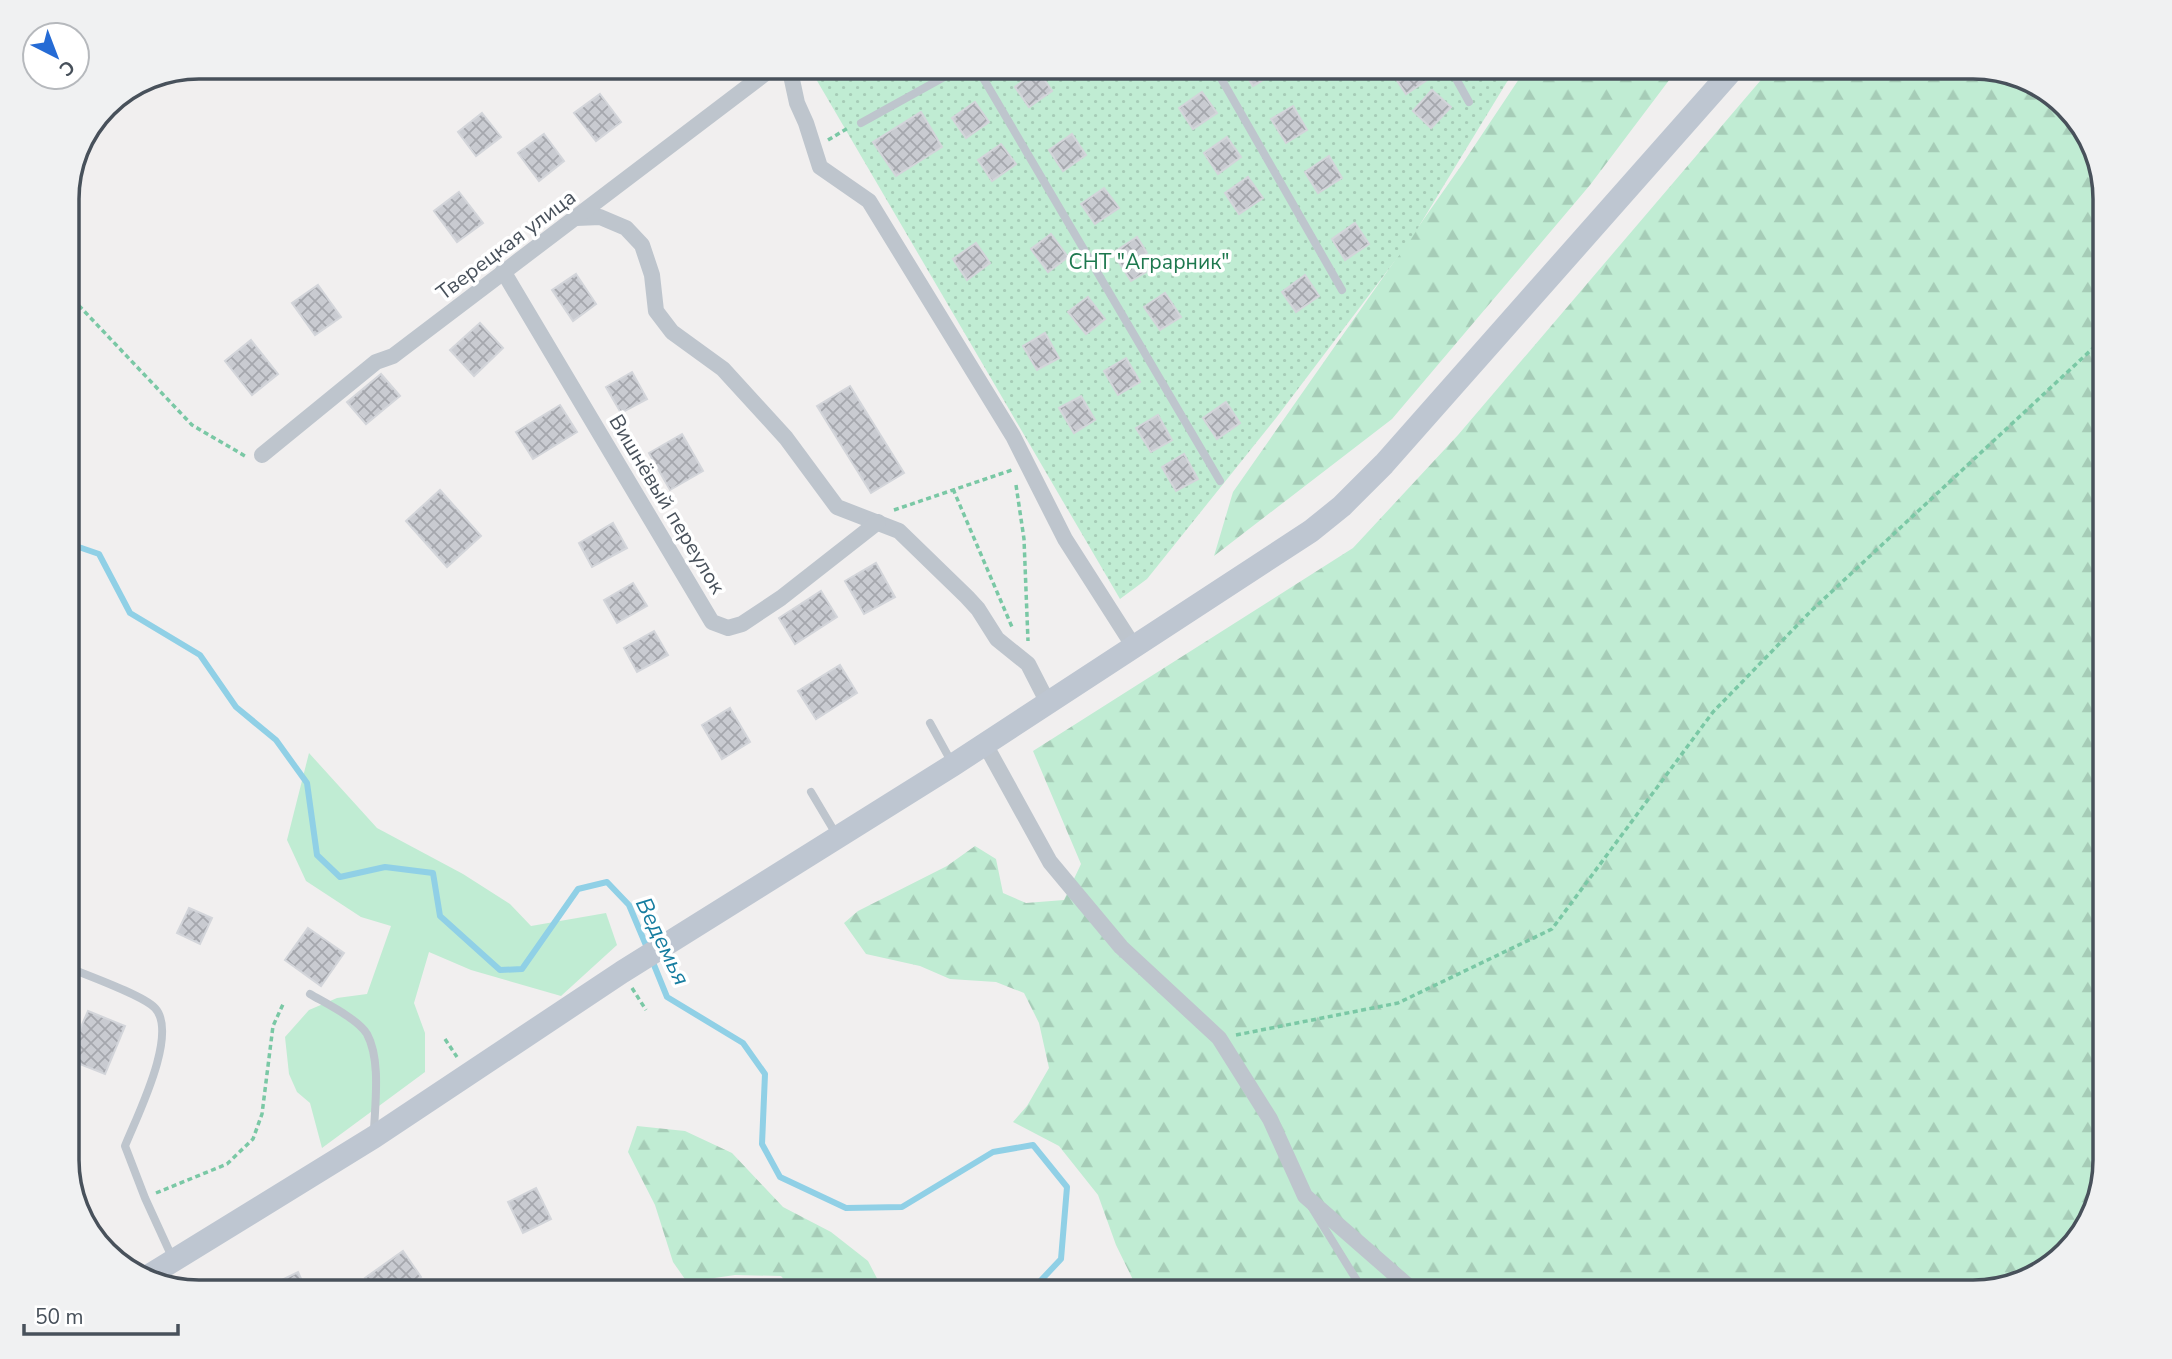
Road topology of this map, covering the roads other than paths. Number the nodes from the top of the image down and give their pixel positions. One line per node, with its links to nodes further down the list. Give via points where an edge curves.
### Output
1 (758, 79): 10 (street, Тверецкая улица)
2 (792, 79): 16 (street, via 820,167 869,201 1013,436 1065,539)
3 (941, 79): 9 (lane)
4 (984, 79): 14 (lane)
5 (1221, 79): 12 (lane)
6 (1456, 79): 8 (lane)
7 (1725, 79): 16 (main road, via 1357,493 1303,537)
8 (1469, 102)
9 (861, 123)
10 (576, 218): 11 (street, Тверецкая улица); 15 (street, via 600,216 626,228 642,245 652,275 656,311 672,332 723,369 786,438 837,508)
11 (503, 271): 13 (street, Тверецкая улица, via 393,356 376,362); 15 (street, Вишнёвый переулок, via 712,622 728,628 742,624)
12 (1342, 290)
13 (261, 455)
14 (1220, 481)
15 (878, 522): 17 (street, via 899,531 978,609 997,639 1028,664)
16 (1134, 647): 17 (main road)
17 (1048, 703): 19 (main road)
18 (930, 723): 20 (lane)
19 (985, 744): 20 (main road); 26 (street, via 1050,862 1121,947 1219,1038 1270,1119)
20 (953, 765): 22 (main road)
21 (811, 792): 22 (lane)
22 (838, 836): 25 (main road)
23 (79, 972): 27 (lane, via 156,1009 163,1026 163,1047 125,1146)
24 (310, 994): 25 (lane, via 367,1034 375,1064)
25 (374, 1137): 27 (main road)
26 (1305, 1196): 29 (lane); 30 (street)
27 (173, 1260): 28 (main road)
28 (155, 1272)
29 (1356, 1280)
30 (1400, 1280)

